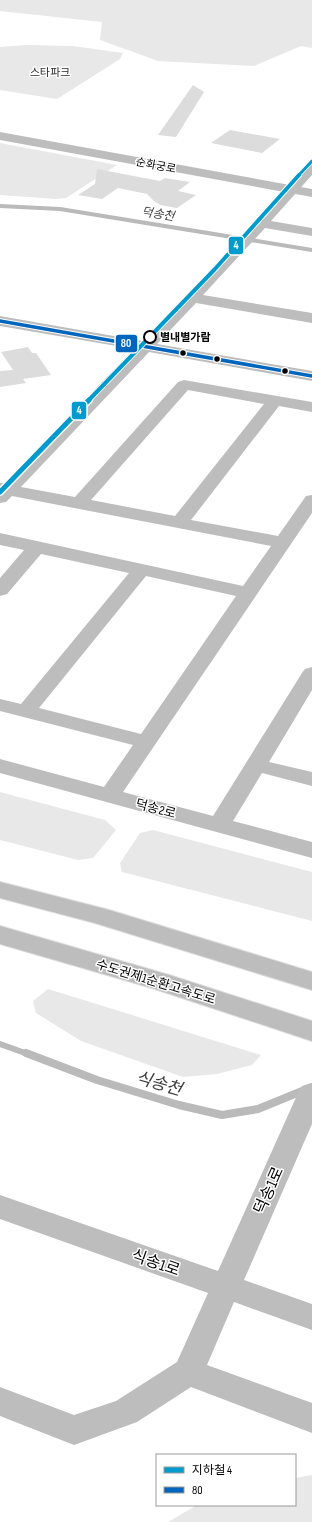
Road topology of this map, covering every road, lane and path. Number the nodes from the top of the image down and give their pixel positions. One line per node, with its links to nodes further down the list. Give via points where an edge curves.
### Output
1 (0, 127): 4 (main road, 순화궁로)
2 (0, 136): 5 (main road, 순화궁로)
3 (312, 167): 4 (main road)
4 (307, 181): 5 (main road)
5 (293, 190): 6 (main road, 순화궁로); 7 (main road)
6 (312, 193)
7 (260, 227): 8 (main road); 9 (main road)
8 (312, 232)
9 (193, 298): 10 (main road); 12 (main road)
10 (312, 318)
11 (0, 321): 12 (main road)
12 (145, 348): 13 (main road); 16 (main road)
13 (312, 376)
14 (275, 401): 15 (main road); 18 (main road, via 184,385); 19 (main road)
15 (312, 407)
16 (3, 492): 18 (main road)
17 (312, 500): 21 (main road)
18 (80, 503): 19 (main road)
19 (179, 523): 21 (main road)
20 (0, 539): 22 (main road)
21 (283, 543): 25 (main road)
22 (36, 547): 23 (main road); 24 (main road)
23 (141, 570): 25 (main road); 28 (main road)
24 (0, 590)
25 (248, 593): 29 (main road)
26 (312, 673): 31 (main road)
27 (0, 705): 28 (main road)
28 (26, 711): 29 (main road)
29 (147, 742): 33 (main road)
30 (0, 766): 33 (main road, 덕송2로)
31 (256, 766): 32 (main road); 34 (main road)
32 (312, 779)
33 (110, 796): 34 (main road, 덕송2로)
34 (219, 825): 35 (main road, 덕송2로)
35 (312, 850)
36 (0, 890): 38 (main road, via 100,916)
37 (0, 935): 39 (main road, 수도권제1순환고속도로, via 160,981)
38 (307, 980)
39 (312, 1031)
40 (312, 1093): 42 (main road, 덕송1로)
41 (0, 1207): 42 (main road, 식송1로)
42 (226, 1287): 43 (main road, 식송1로); 44 (main road, 덕송1로)
43 (312, 1317)
44 (188, 1372): 45 (main road, via 126,1412 74,1430); 46 (main road)
45 (0, 1401)
46 (312, 1418)

